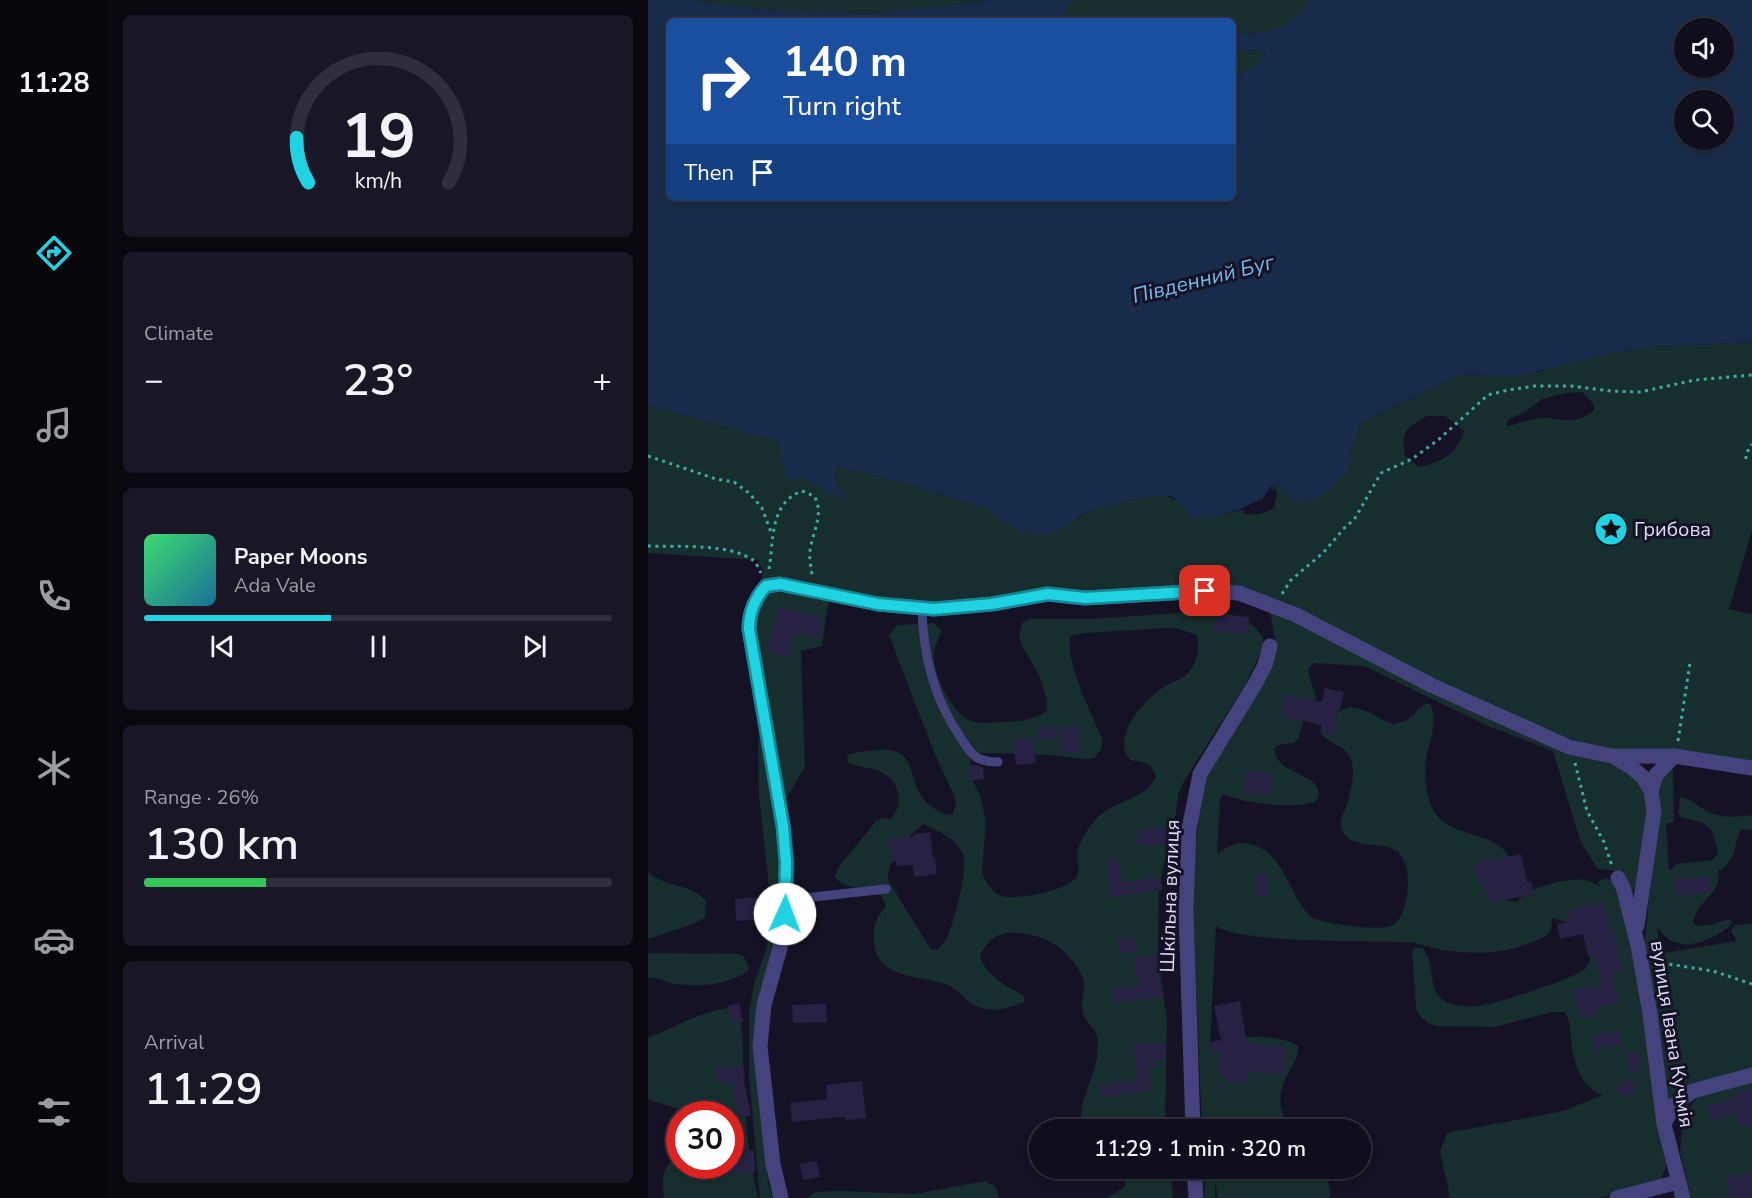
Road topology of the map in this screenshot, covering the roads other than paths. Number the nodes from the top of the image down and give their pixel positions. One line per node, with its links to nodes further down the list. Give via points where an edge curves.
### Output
1 (922, 609): 3 (street, via 1048,594 1085,598 1205,591 1239,593 1296,615 1433,686 1569,747); 5 (lane, via 926,649 948,718 975,756); 10 (street, via 780,584 766,586 758,594 749,629 783,826)
2 (1270, 646): 13 (street, Шкільна вулиця, via 1255,684 1200,774 1190,829 1186,910)
3 (1612, 756): 4 (street); 7 (street, via 1643,777)
4 (1674, 756): 6 (street); 7 (street, via 1656,775)
5 (998, 762)
6 (1752, 768)
7 (1651, 791): 11 (street, via 1654,811)
8 (1618, 878): 11 (street, вулиця Івана Кучмія)
9 (885, 889): 10 (lane)
10 (786, 900): 17 (street, via 780,948 764,1005 760,1046 773,1164)
11 (1635, 935): 14 (street, вулиця Івана Кучмія)
12 (1752, 1075): 14 (street, via 1693,1091 1676,1104)
13 (1193, 1119)
14 (1664, 1124): 16 (street, вулиця Івана Кучмія)
15 (1195, 1179): 18 (street)
16 (1678, 1182): 19 (street); 20 (street, вулиця Івана Кучмія)
17 (781, 1198)
18 (1196, 1198)
19 (1617, 1198)
20 (1683, 1198)

